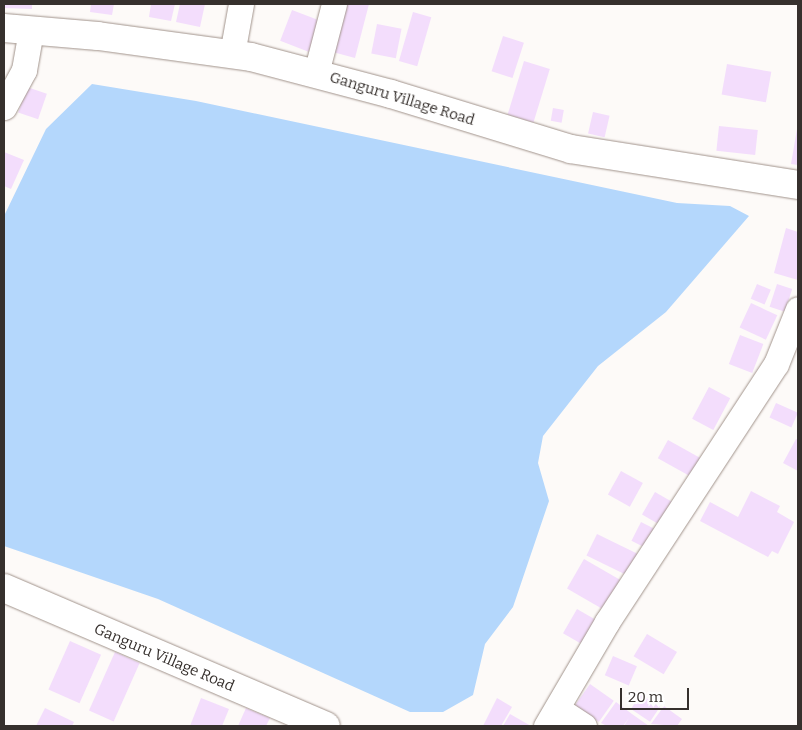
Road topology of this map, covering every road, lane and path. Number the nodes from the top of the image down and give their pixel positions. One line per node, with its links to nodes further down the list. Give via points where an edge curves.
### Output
1 (241, 4): 5 (street)
2 (334, 4): 6 (street)
3 (4, 28): 4 (street, Ganguru Village Road)
4 (31, 31): 5 (street, Ganguru Village Road); 7 (street, via 24,70)
5 (232, 54): 6 (street, Ganguru Village Road)
6 (316, 74): 8 (street, Ganguru Village Road, via 571,150)
7 (4, 107)
8 (798, 185)
9 (798, 308): 11 (street, via 776,364 608,622)
10 (4, 588): 12 (street, Ganguru Village Road)
11 (552, 717): 13 (street)
12 (326, 726)
13 (584, 726)

